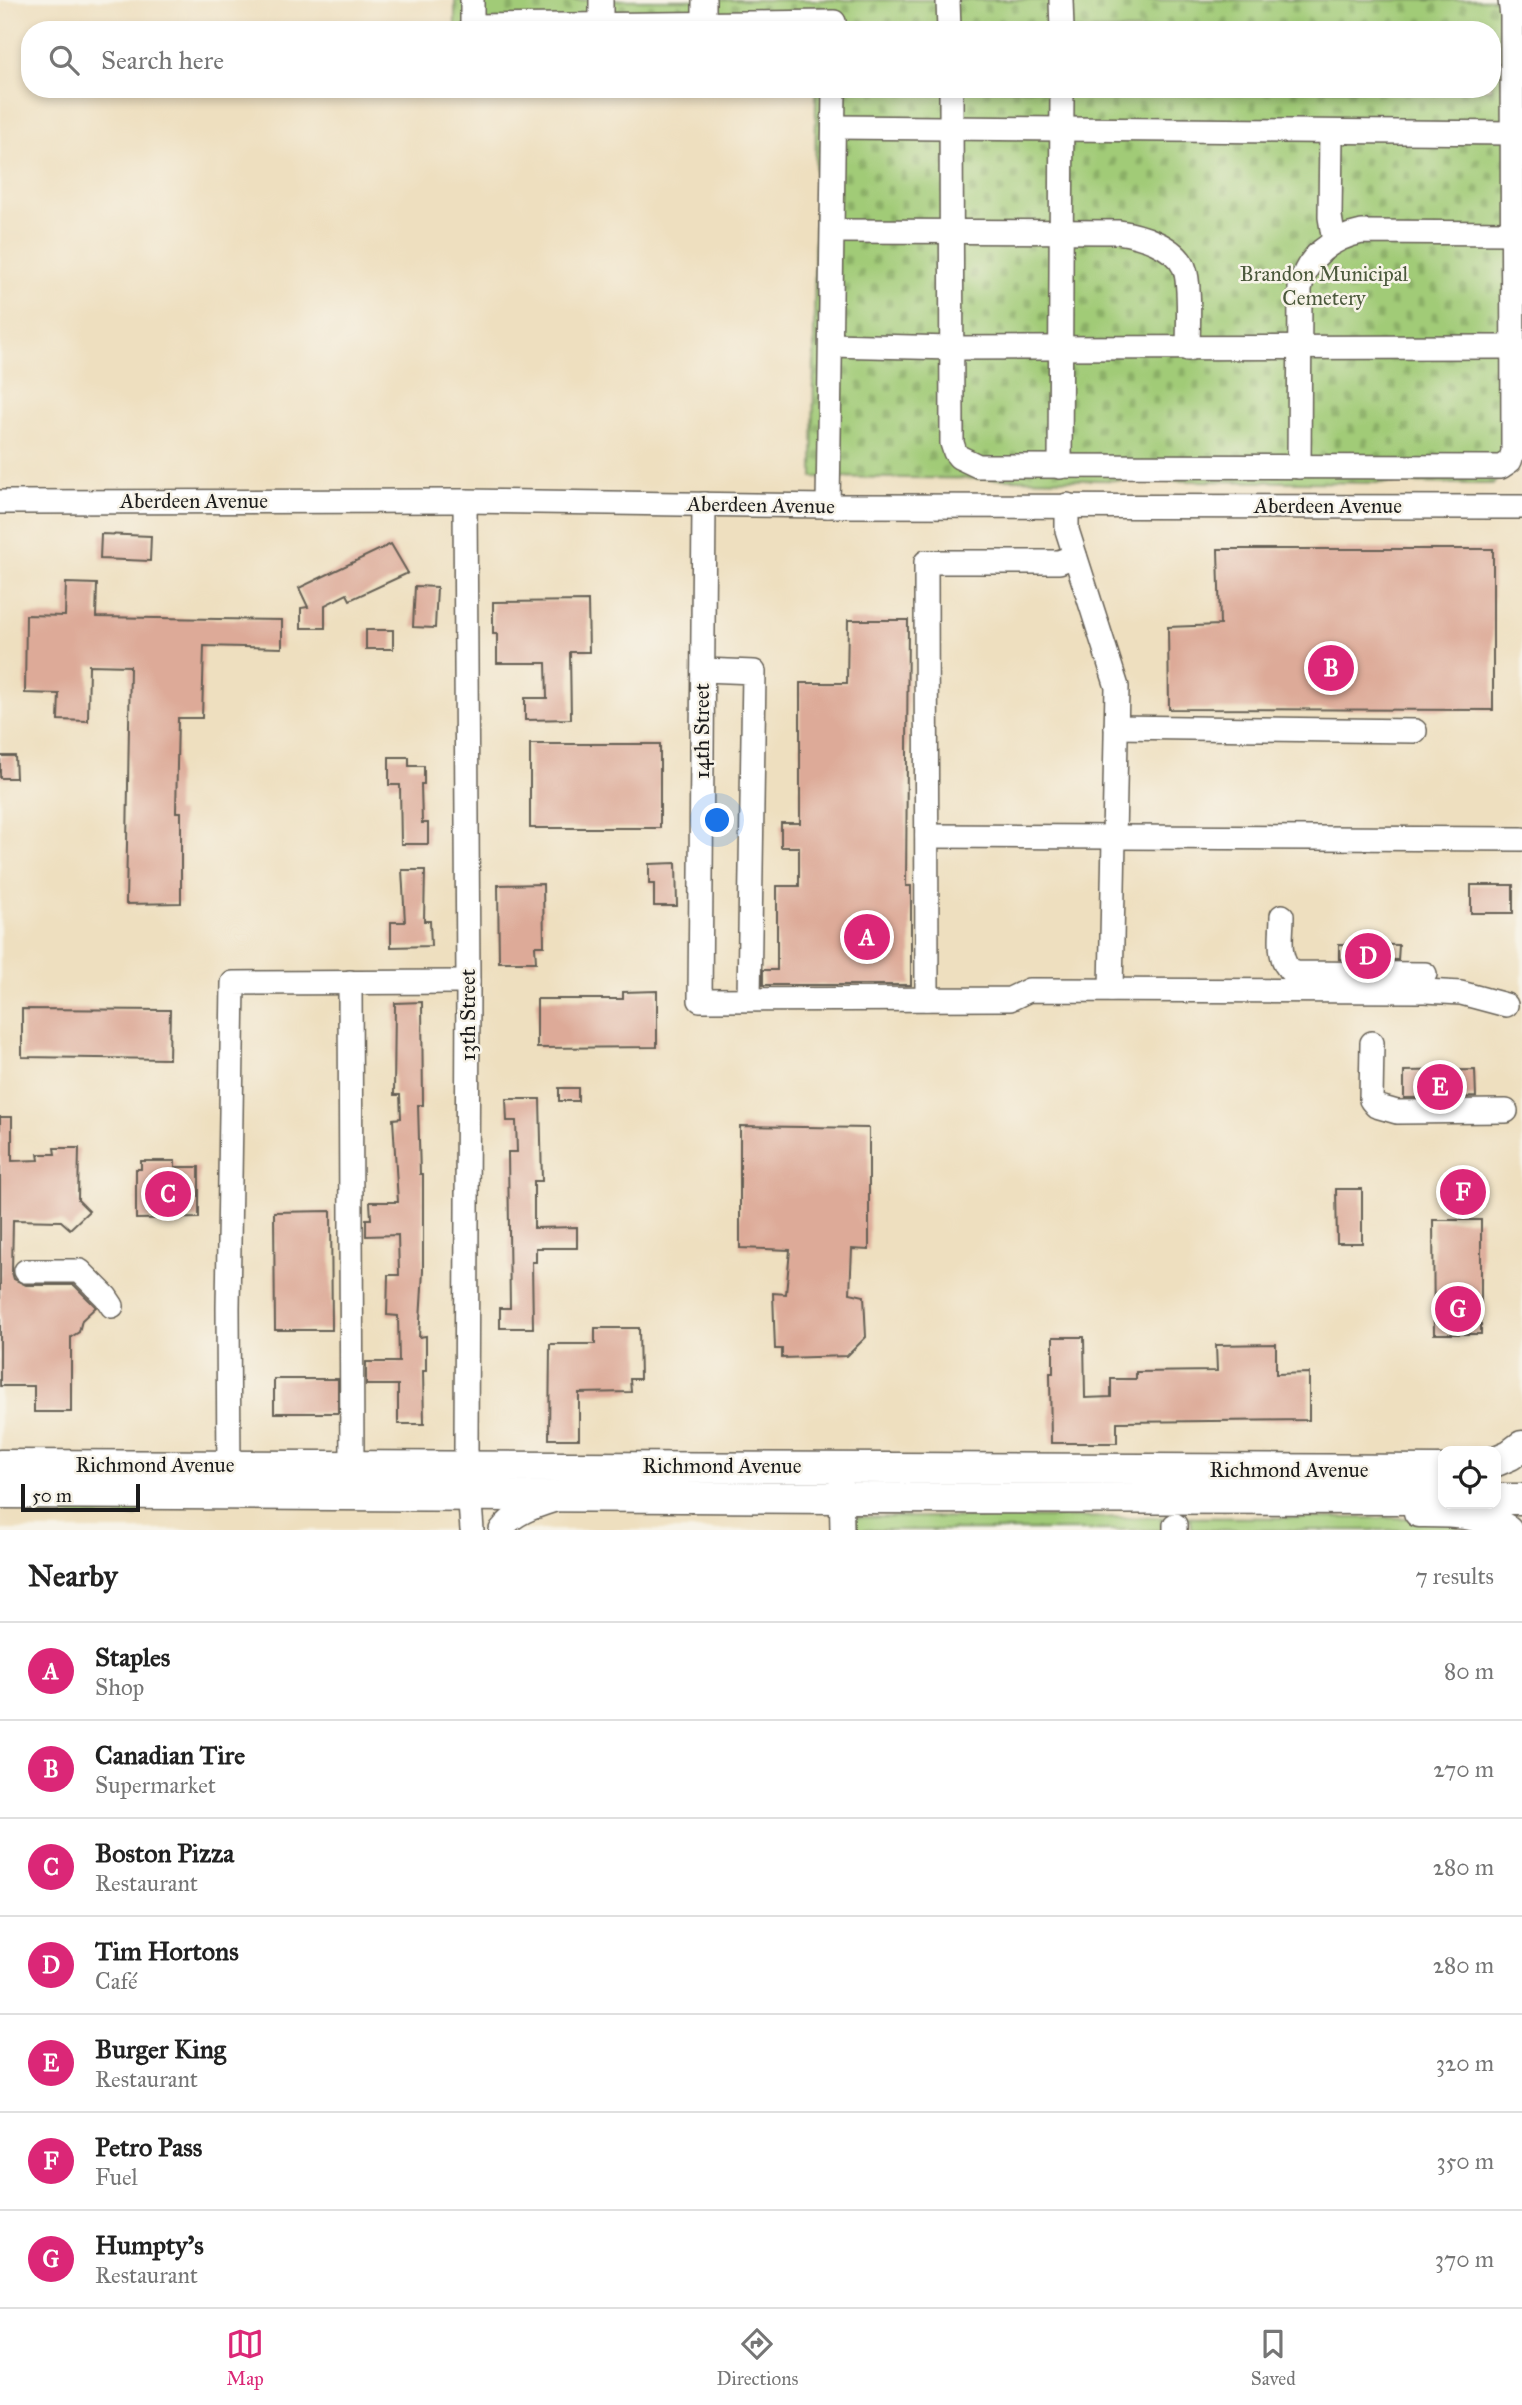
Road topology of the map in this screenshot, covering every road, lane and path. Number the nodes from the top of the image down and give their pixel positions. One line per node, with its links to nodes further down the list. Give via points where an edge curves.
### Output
1 (472, 0): 8 (street)
2 (601, 0): 9 (street)
3 (704, 0): 10 (street)
4 (948, 0): 12 (street)
5 (1062, 0): 13 (street)
6 (1510, 0): 21 (street)
7 (835, 17): 11 (street)
8 (472, 21)
9 (601, 21)
10 (704, 21)
11 (760, 21)
12 (949, 21)
13 (1062, 21)
14 (834, 98): 17 (street)
15 (951, 98): 18 (street)
16 (1062, 98): 19 (street)
17 (834, 127): 18 (street); 22 (street)
18 (952, 128): 19 (street); 23 (street)
19 (1063, 130): 20 (street); 24 (street)
20 (1331, 132): 21 (street); 26 (street)
21 (1513, 134): 25 (street)
22 (833, 231): 23 (street); 27 (street)
23 (950, 231): 24 (street); 29 (street)
24 (1063, 231): 30 (street); 31 (street, via 1131,234 1157,244 1179,260 1186,278)
25 (1513, 233): 26 (street, via 1373,231); 28 (street)
26 (1334, 241): 32 (street, via 1312,261 1302,280)
27 (831, 345): 29 (street); 39 (street)
28 (1512, 347): 32 (street); 34 (street, via 1513,452 1510,461 1500,467)
29 (952, 348): 30 (street); 33 (street, via 952,443 959,457 978,466)
30 (1062, 348): 31 (street); 33 (street)
31 (1188, 349): 32 (street)
32 (1299, 349): 34 (street)
33 (1060, 467): 34 (street)
34 (1299, 467)
35 (465, 501): 36 (street, Aberdeen Avenue); 37 (street, Aberdeen Avenue); 51 (street, 13th Street)
36 (0, 502)
37 (704, 504): 39 (street, Aberdeen Avenue); 42 (street, 14th Street)
38 (1067, 505): 39 (street, Aberdeen Avenue); 40 (street, Aberdeen Avenue); 41 (street, via 1067,530)
39 (828, 506)
40 (1522, 507)
41 (1075, 556): 43 (street, via 1117,687); 45 (street, via 1059,562 926,562)
42 (702, 670): 53 (street, 14th Street, via 701,1000); 53 (street, via 754,672)
43 (1116, 727): 44 (street); 46 (street)
44 (1415, 731)
45 (927, 836): 46 (street); 54 (street)
46 (1112, 837): 47 (street); 52 (street)
47 (1522, 839)
48 (1282, 916): 49 (street, via 1282,959 1293,973)
49 (1425, 974)
50 (350, 982): 51 (street); 62 (street, via 233,983); 63 (street)
51 (468, 982): 69 (street, 13th Street)
52 (1111, 990): 54 (street, via 1030,990 1010,999); 55 (street, via 1443,991)
53 (749, 999): 54 (street)
54 (927, 999)
55 (1506, 1005)
56 (1373, 1043): 57 (street, via 1371,1100 1376,1107 1397,1112)
57 (1506, 1111)
58 (26, 1271): 59 (street, via 80,1271)
59 (112, 1306)
60 (1522, 1446): 61 (main road)
61 (1501, 1459)
62 (229, 1465): 63 (main road, Richmond Avenue); 68 (main road, Richmond Avenue); 70 (street)
63 (352, 1465): 69 (main road, Richmond Avenue)
64 (841, 1467): 65 (main road, Richmond Avenue); 69 (main road, Richmond Avenue); 72 (street)
65 (1438, 1470)
66 (1501, 1471): 67 (main road)
67 (1522, 1471)
68 (6, 1479): 70 (main road, Richmond Avenue)
69 (469, 1480): 70 (main road, Richmond Avenue); 71 (main road, Richmond Avenue); 77 (street, 13th Street)
70 (229, 1495)
71 (573, 1495): 72 (main road, Richmond Avenue); 78 (street, via 532,1507)
72 (841, 1498): 73 (main road, Richmond Avenue); 79 (street)
73 (1301, 1499): 74 (main road, Richmond Avenue); 80 (main road, via 1360,1510 1468,1514)
74 (1438, 1499)
75 (1501, 1499): 76 (main road)
76 (1522, 1499)
77 (472, 1530)
78 (500, 1530)
79 (842, 1530)
80 (1507, 1530)

